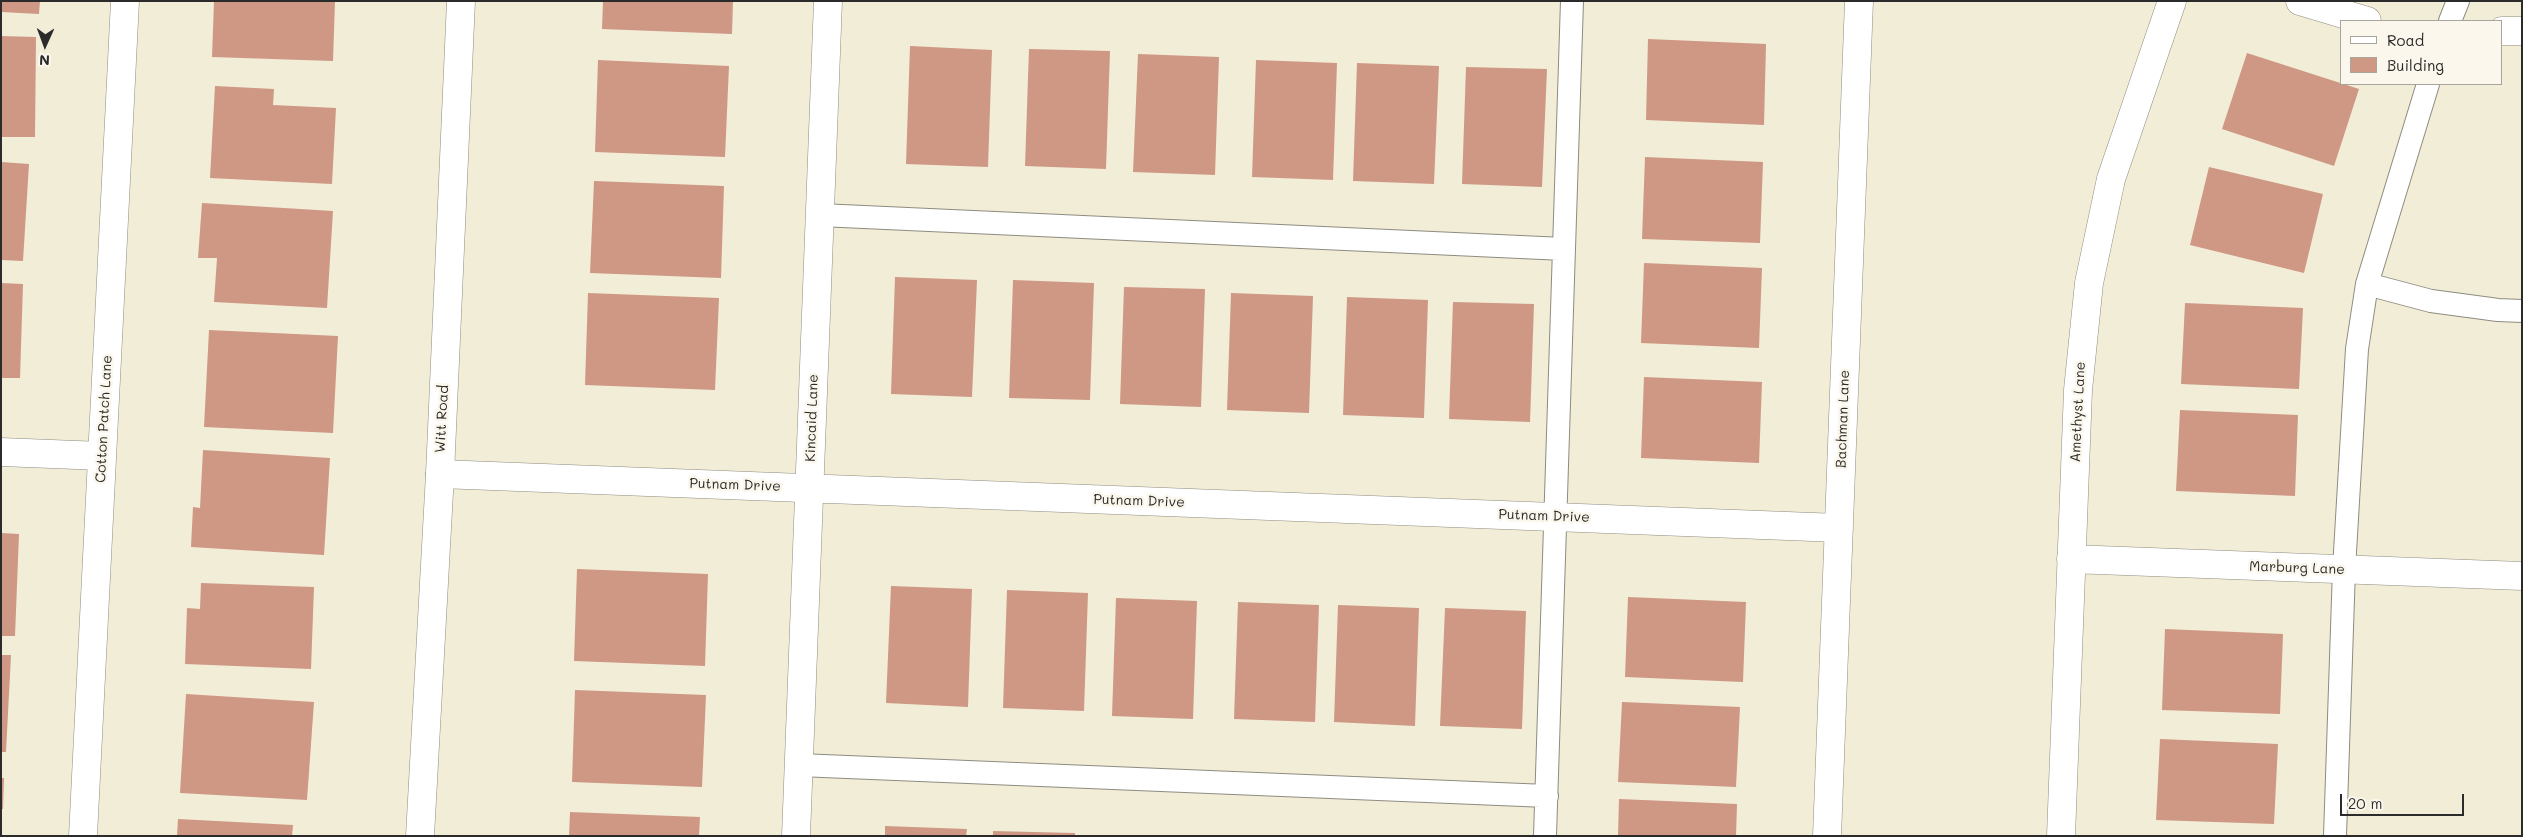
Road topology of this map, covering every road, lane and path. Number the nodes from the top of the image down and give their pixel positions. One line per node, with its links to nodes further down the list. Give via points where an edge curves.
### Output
1 (125, 1): 19 (street, Cotton Patch Lane)
2 (462, 1): 20 (street, Witt Road)
3 (828, 1): 14 (street, Kincaid Lane)
4 (1572, 1): 15 (lane)
5 (1859, 1): 23 (street, Bachman Lane)
6 (2172, 1): 24 (street, Amethyst Lane, via 2111,179 2089,283 2078,390)
7 (2300, 1): 9 (street)
8 (2458, 1): 10 (lane)
9 (2364, 20)
10 (2450, 20)
11 (2503, 30): 12 (street)
12 (2522, 31)
13 (2428, 85): 16 (lane)
14 (820, 215): 15 (lane); 21 (street, Kincaid Lane)
15 (1564, 249): 22 (lane)
16 (2367, 284): 17 (lane, via 2431,301); 25 (lane, via 2357,349)
17 (2522, 311)
18 (1, 452): 19 (street)
19 (102, 456): 29 (street, Cotton Patch Lane)
20 (440, 474): 21 (street, Putnam Drive); 30 (street, Witt Road)
21 (809, 488): 22 (street, Putnam Drive); 27 (street, Kincaid Lane)
22 (1555, 516): 23 (street, Putnam Drive); 28 (lane)
23 (1839, 528): 33 (street, Bachman Lane)
24 (2072, 559): 25 (street, Marburg Lane); 34 (street, Amethyst Lane)
25 (2344, 569): 26 (street, Marburg Lane); 35 (lane)
26 (2522, 576)
27 (799, 765): 28 (lane); 31 (street, Kincaid Lane)
28 (1547, 796): 32 (lane)
29 (83, 836)
30 (420, 836)
31 (796, 836)
32 (1546, 836)
33 (1827, 836)
34 (2061, 836)
35 (2335, 836)

